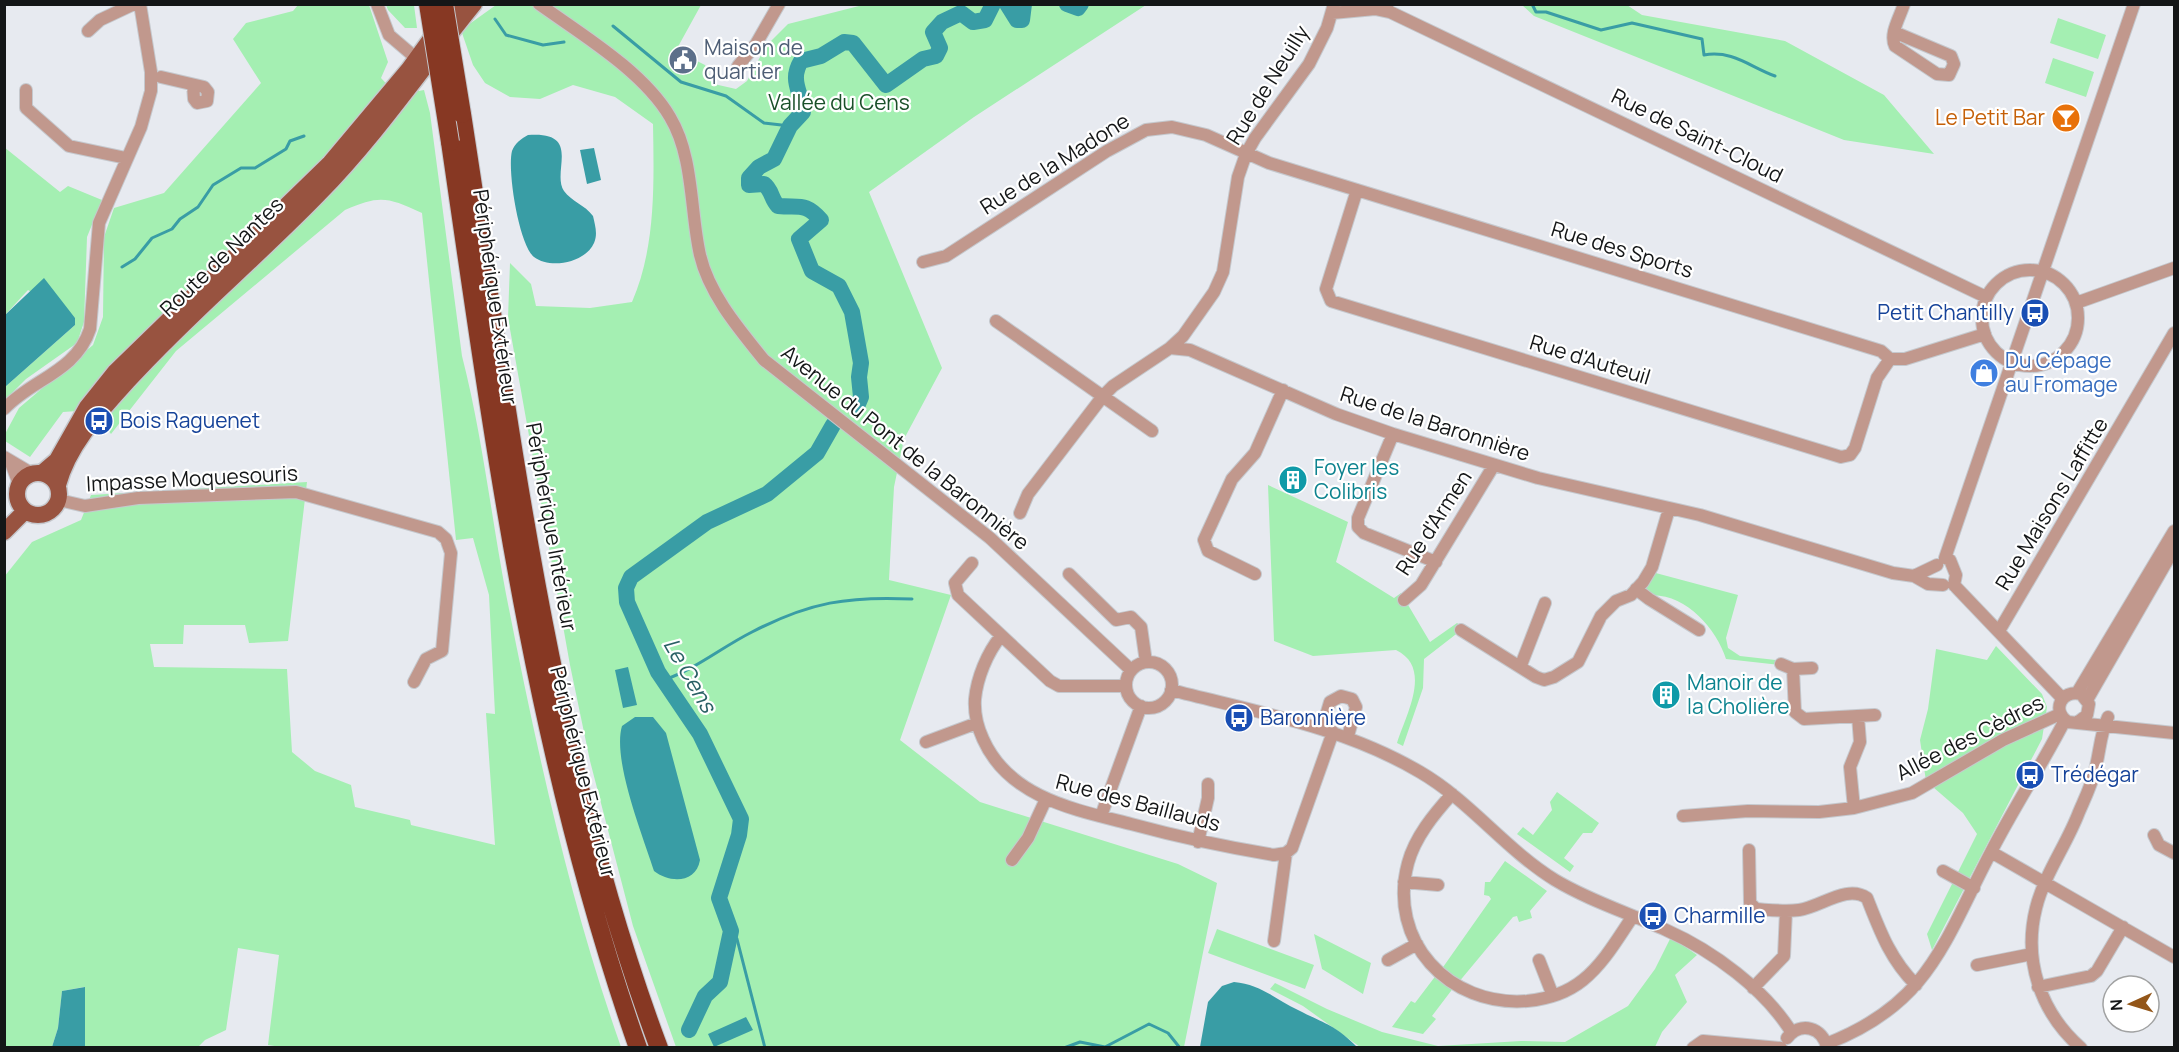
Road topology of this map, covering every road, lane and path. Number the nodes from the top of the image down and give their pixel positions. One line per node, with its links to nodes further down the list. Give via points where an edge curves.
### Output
1 (134, 4): 14 (street, via 100,20)
2 (140, 4): 22 (street, via 151,91 141,127)
3 (377, 4): 16 (street, via 389,35)
4 (428, 4): 119 (highway, Périphérique Extérieur, bridge, via 495,447 534,672 578,855)
5 (444, 4): 120 (highway, Périphérique Intérieur, bridge, via 514,456 546,627 592,836)
6 (456, 4): 16 (main road, Route de Nantes)
7 (474, 4): 16 (main road, Route de Nantes)
8 (539, 4): 67 (street, Avenue du Pont de la Baronnière, via 648,87 662,104 685,158 701,258 710,281 741,332 764,360 990,538)
9 (779, 4): 17 (street)
10 (1904, 4): 15 (street)
11 (2134, 4): 26 (street)
12 (1387, 8): 13 (street, Rue de Saint-Cloud); 27 (street, Rue de Saint-Cloud)
13 (1333, 9): 21 (street, Rue de Neuilly, via 1309,64)
14 (88, 31)
15 (1894, 32): 15 (street, via 1951,56 1954,64 1949,75 1937,74 1894,46)
16 (421, 61): 42 (main road, Route de Nantes, via 330,163 115,372 87,407 57,460); 43 (main road, Route de Nantes, via 375,133 320,194 162,344 92,422 65,463)
17 (738, 66)
18 (161, 77): 19 (street)
19 (193, 85)
20 (26, 90): 22 (street, via 26,108 69,146)
21 (1246, 154): 23 (street, Rue des Sports); 24 (street, Rue de la Madone, via 1206,135 1172,127 1146,130 946,256); 32 (street, Rue de Neuilly, via 1238,177 1223,272 1214,292)
22 (126, 158): 37 (street, via 99,223 90,329 85,345 72,361)
23 (1357, 190): 33 (street, Rue des Sports, via 1881,351); 33 (street, Rue d'Auteuil, via 1326,290 1331,301 1841,457 1850,456 1855,448 1878,378)
24 (923, 262)
25 (2175, 268): 28 (street)
26 (2044, 272): 27 (street, via 2026,270 2008,275); 28 (street, via 2059,279); 34 (street)
27 (1986, 297): 31 (street, via 1982,318)
28 (2076, 303): 34 (street, via 2078,321 2064,352 2030,366)
29 (996, 321): 36 (street)
30 (2175, 333): 62 (street, Rue Maisons Laffitte)
31 (1985, 334): 33 (street, via 1905,359); 34 (street, via 1998,354)
32 (1170, 348): 35 (street, Rue de la Baronnière, via 1190,350); 36 (street)
33 (1890, 359)
34 (2013, 363): 51 (street)
35 (1283, 390): 39 (street, Rue de la Baronnière); 54 (street, via 1255,453 1232,479 1204,540 1208,551)
36 (1103, 396): 38 (street); 46 (street, via 1028,494)
37 (4, 409)
38 (1152, 431)
39 (1393, 434): 41 (street, Rue de la Baronnière); 50 (street, via 1358,518 1358,527 1364,533)
40 (8, 460): 42 (street)
41 (1494, 465): 44 (street, Rue de la Baronnière); 50 (street, Rue d'Armen)
42 (31, 476): 43 (main road, via 49,475); 45 (main road, via 16,495)
43 (58, 493): 45 (main road, via 47,513); 68 (street, Impasse Moquesouris, via 85,506 138,498 309,494 438,532 446,539 451,553 442,651 426,659)
44 (1669, 509): 55 (street, Rue de la Baronnière); 57 (street, via 1652,567)
45 (25, 511): 48 (main road)
46 (1020, 513)
47 (2175, 531): 72 (street)
48 (4, 532)
49 (2175, 549): 72 (street)
50 (1436, 562): 58 (street, Rue d'Armen, via 1421,585)
51 (1941, 562): 55 (street); 56 (street); 56 (street, via 1950,560 1955,570)
52 (972, 563): 63 (street, via 955,583 956,590)
53 (1069, 574): 64 (street, via 1116,620 1131,617 1141,627)
54 (1255, 574)
55 (1914, 576): 56 (street, Rue de la Baronnière, via 1928,584)
56 (1948, 585): 62 (street)
57 (1636, 589): 61 (street); 65 (street, via 1601,616 1578,662 1544,680)
58 (1404, 600)
59 (1545, 603): 65 (street)
60 (1461, 630): 65 (street)
61 (1699, 630)
62 (1999, 632): 71 (street)
63 (1001, 636): 69 (street, via 1059,686); 79 (street, Rue des Baillauds, via 980,679)
64 (1146, 662): 67 (street); 70 (street, via 1167,670)
65 (1521, 666)
66 (1812, 668): 75 (street, via 1787,666 1795,712 1804,719)
67 (1131, 670): 69 (street)
68 (414, 682)
69 (1126, 686): 73 (street, via 1131,699)
70 (1171, 690): 73 (street, via 1162,703); 80 (street)
71 (2062, 698): 72 (street, via 2070,693); 76 (street)
72 (2084, 700): 77 (street, via 2087,715); 78 (street)
73 (1141, 706): 88 (street)
74 (1875, 715): 75 (street)
75 (1858, 716): 87 (street, via 1860,742 1850,767)
76 (2062, 717): 77 (street); 87 (street, Allée des Cèdres, via 2003,740 1912,793); 93 (street)
77 (2078, 722): 78 (street)
78 (2106, 722): 81 (street); 99 (street, via 2093,776)
79 (977, 723): 83 (street); 86 (street, Rue des Baillauds, via 988,751 1002,768)
80 (1327, 730): 82 (street); 82 (street, via 1330,702 1347,697 1356,707); 95 (street, via 1292,848)
81 (2169, 733)
82 (1348, 736): 85 (street, via 1422,772)
83 (926, 742)
84 (1208, 784): 91 (street)
85 (1452, 794): 98 (street, via 1418,838); 103 (street, via 1519,855 1555,879)
86 (1046, 799): 88 (street, Rue des Baillauds); 96 (street, via 1028,838)
87 (1854, 808): 89 (street, Allée des Cèdres)
88 (1101, 816): 91 (street, Rue des Baillauds)
89 (1683, 816)
90 (2154, 835): 94 (street, via 2159,845)
91 (1198, 842): 95 (street, Rue des Baillauds, via 1274,855)
92 (1749, 850): 102 (street, via 1750,903 1756,909)
93 (1991, 852): 99 (street); 101 (street)
94 (2175, 852)
95 (1287, 853): 105 (street)
96 (1012, 860)
97 (1943, 871): 101 (street)
98 (1404, 882): 100 (street); 106 (street, via 1406,914)
99 (2046, 884): 104 (street); 107 (street, via 2036,906)
100 (1438, 885)
101 (1974, 888): 112 (street, via 1934,964)
102 (1786, 911): 112 (street, via 1860,892 1867,898 1888,950); 114 (street, via 1784,956)
103 (1633, 916): 114 (street, via 1682,938); 115 (street, via 1598,966 1583,980)
104 (2123, 927): 108 (street); 113 (street, via 2091,976)
105 (1274, 940)
106 (1417, 944): 109 (street); 115 (street, via 1437,971 1474,995 1510,1002)
107 (2032, 954): 111 (street); 113 (street)
108 (2175, 957)
109 (1388, 960)
110 (1539, 960): 115 (street)
111 (1977, 965)
112 (1916, 985): 118 (street, via 1874,1020)
113 (2038, 987): 117 (street)
114 (1753, 988): 116 (street)
115 (1553, 996)
116 (1792, 1033): 118 (street, via 1801,1028 1812,1029 1821,1035); 122 (street)
117 (2067, 1043): 123 (street)
118 (1826, 1046)
119 (638, 1047)
120 (659, 1047)
121 (1693, 1047): 122 (street, via 1703,1041)
122 (1783, 1047)
123 (2081, 1047)

